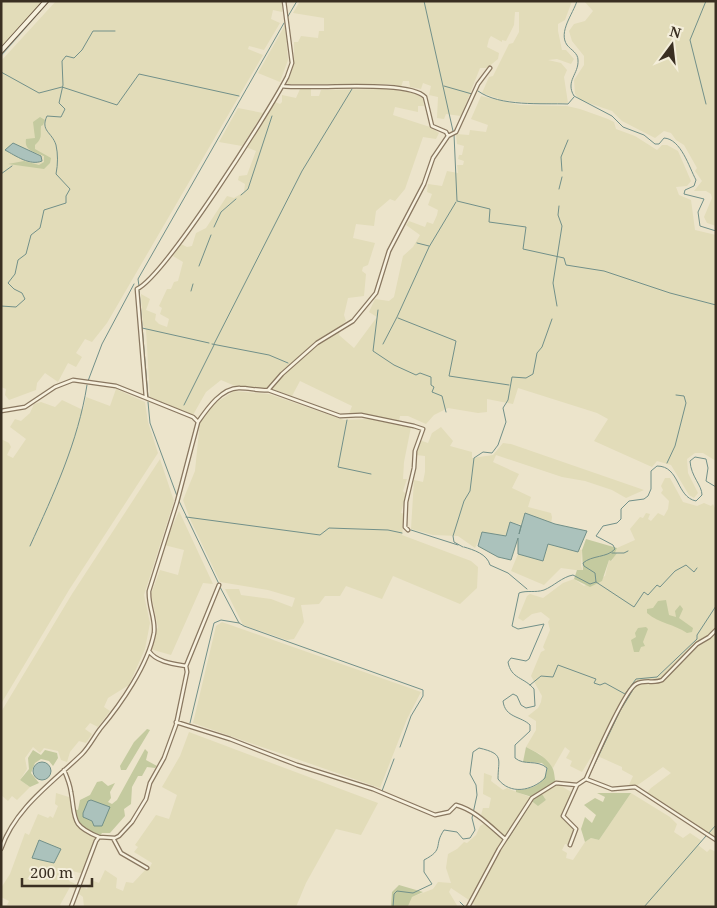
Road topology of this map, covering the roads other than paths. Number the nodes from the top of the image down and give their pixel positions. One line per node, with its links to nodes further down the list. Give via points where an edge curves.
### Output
1 (46, 1): 3 (street)
2 (284, 1): 5 (street, via 292,63)
3 (1, 51)
4 (490, 68): 6 (street, via 478,84 456,132)
5 (282, 86): 6 (street, via 384,86 415,90 425,97 432,126); 8 (street, via 169,256 144,286 137,289)
6 (448, 136): 7 (street, via 433,158 424,184 389,251 376,293 354,321 317,343)
7 (268, 390): 10 (street, via 240,388 226,392 206,409); 11 (street, via 340,416 361,415 423,429 415,451 406,502 405,527)
8 (146, 398): 9 (street, via 116,386 73,380 55,387 26,408); 10 (street)
9 (1, 411)
10 (198, 422): 14 (street, via 178,502 149,591 154,621)
11 (408, 530)
12 (219, 585): 15 (street)
13 (716, 630): 18 (street, via 697,644 662,680 634,685 618,710)
14 (149, 651): 15 (street, via 168,662); 17 (street, via 110,719 84,752)
15 (186, 666): 16 (street)
16 (176, 722): 21 (street, via 146,800 132,822); 22 (street, via 373,789 435,815 448,812 456,805 477,815)
17 (64, 770): 20 (street, via 71,791 74,819 84,830); 25 (street, via 10,827)
18 (586, 779): 19 (street); 23 (street, via 612,789 636,787)
19 (577, 785): 22 (street, via 556,783 540,791 530,800); 24 (street, via 563,816 576,829)
20 (99, 837): 21 (street); 27 (street)
21 (113, 838): 26 (street, via 121,853)
22 (505, 839): 28 (street)
23 (716, 840)
24 (570, 845)
25 (1, 849)
26 (146, 868)
27 (71, 907)
28 (468, 907)

